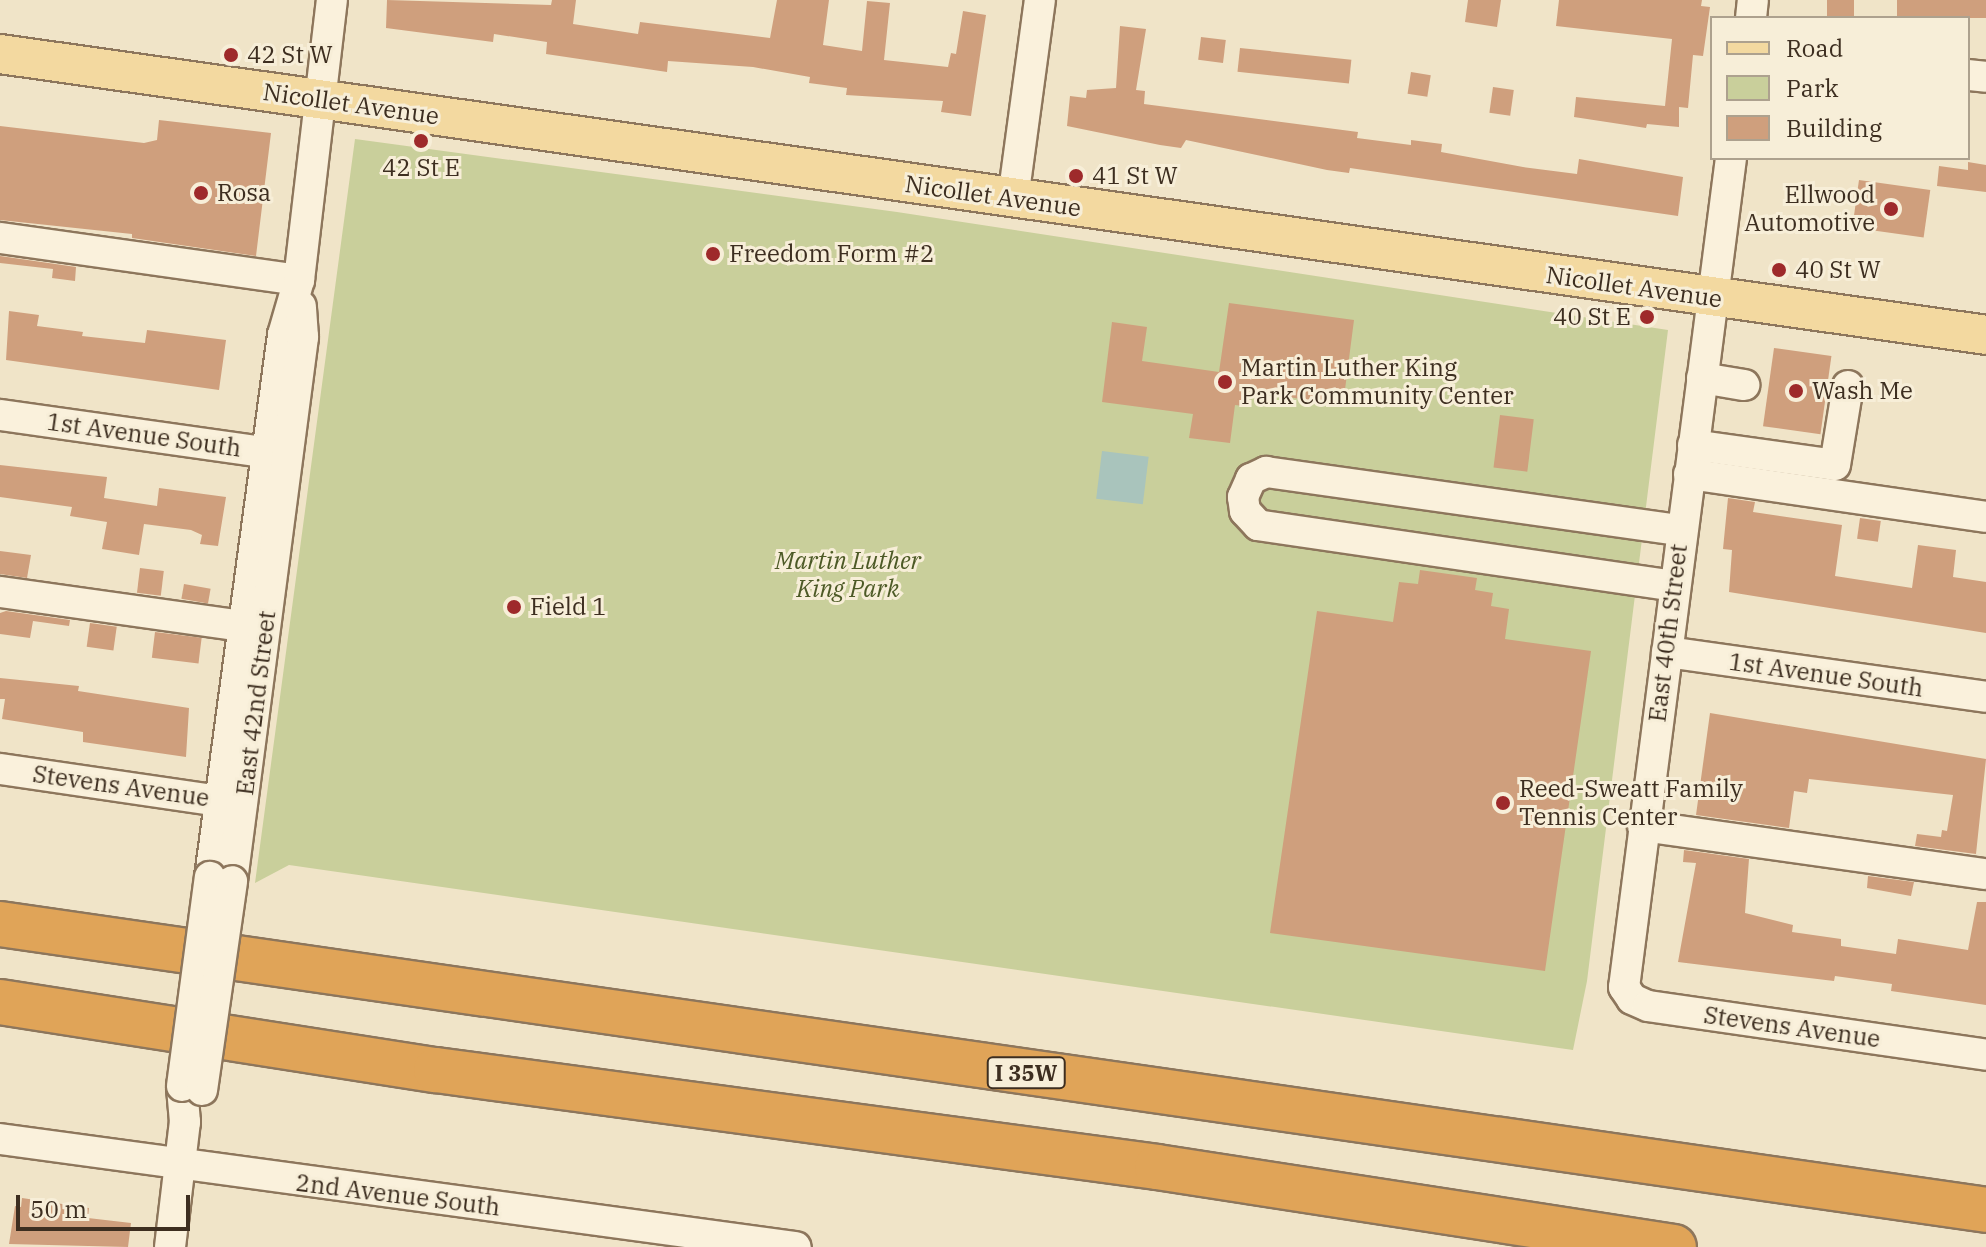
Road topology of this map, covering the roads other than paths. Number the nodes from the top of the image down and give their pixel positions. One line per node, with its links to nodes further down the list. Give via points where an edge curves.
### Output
1 (332, 0): 4 (street, East 42nd Street)
2 (1040, 0): 6 (street)
3 (0, 54): 4 (main road, Nicollet Avenue)
4 (321, 99): 6 (main road, Nicollet Avenue); 8 (street, East 42nd Street)
5 (1731, 160): 9 (street, East 40th Street)
6 (1013, 199): 9 (main road, Nicollet Avenue)
7 (0, 238): 8 (street)
8 (299, 280): 15 (street, East 42nd Street, via 283,335)
9 (1712, 297): 10 (main road, Nicollet Avenue); 11 (street, East 40th Street)
10 (1986, 335)
11 (1702, 378): 12 (street); 16 (street, East 40th Street)
12 (1744, 385)
13 (1848, 386): 16 (street, via 1835,465)
14 (0, 415): 15 (street, 1st Avenue South)
15 (277, 454): 21 (street, East 42nd Street); 25 (street, East 42nd Street)
16 (1691, 460): 17 (street); 18 (street, East 40th Street)
17 (1986, 517)
18 (1681, 530): 19 (street, East 40th Street); 19 (street, via 1266,472 1251,479 1243,497 1245,511 1258,525)
19 (1675, 586): 22 (street, East 40th Street)
20 (0, 592): 21 (street)
21 (243, 626): 25 (street, East 42nd Street)
22 (1667, 652): 23 (street, 1st Avenue South); 26 (street, East 40th Street)
23 (1986, 697)
24 (0, 769): 25 (street, Stevens Avenue)
25 (232, 802): 33 (street, East 42nd Street, bridge)
26 (1643, 826): 27 (street); 29 (street, East 40th Street)
27 (1986, 874)
28 (0, 924): 34 (highway, I 35W)
29 (1624, 969): 31 (street, Stevens Avenue, via 1624,987 1632,999 1648,1006)
30 (0, 1002): 37 (highway, via 436,1070 1157,1167)
31 (1986, 1055)
32 (0, 1139): 33 (street, 2nd Avenue South)
33 (180, 1166): 35 (street, East 42nd Street); 36 (street, 2nd Avenue South)
34 (1986, 1210)
35 (170, 1247)
36 (796, 1247)
37 (1674, 1247)

